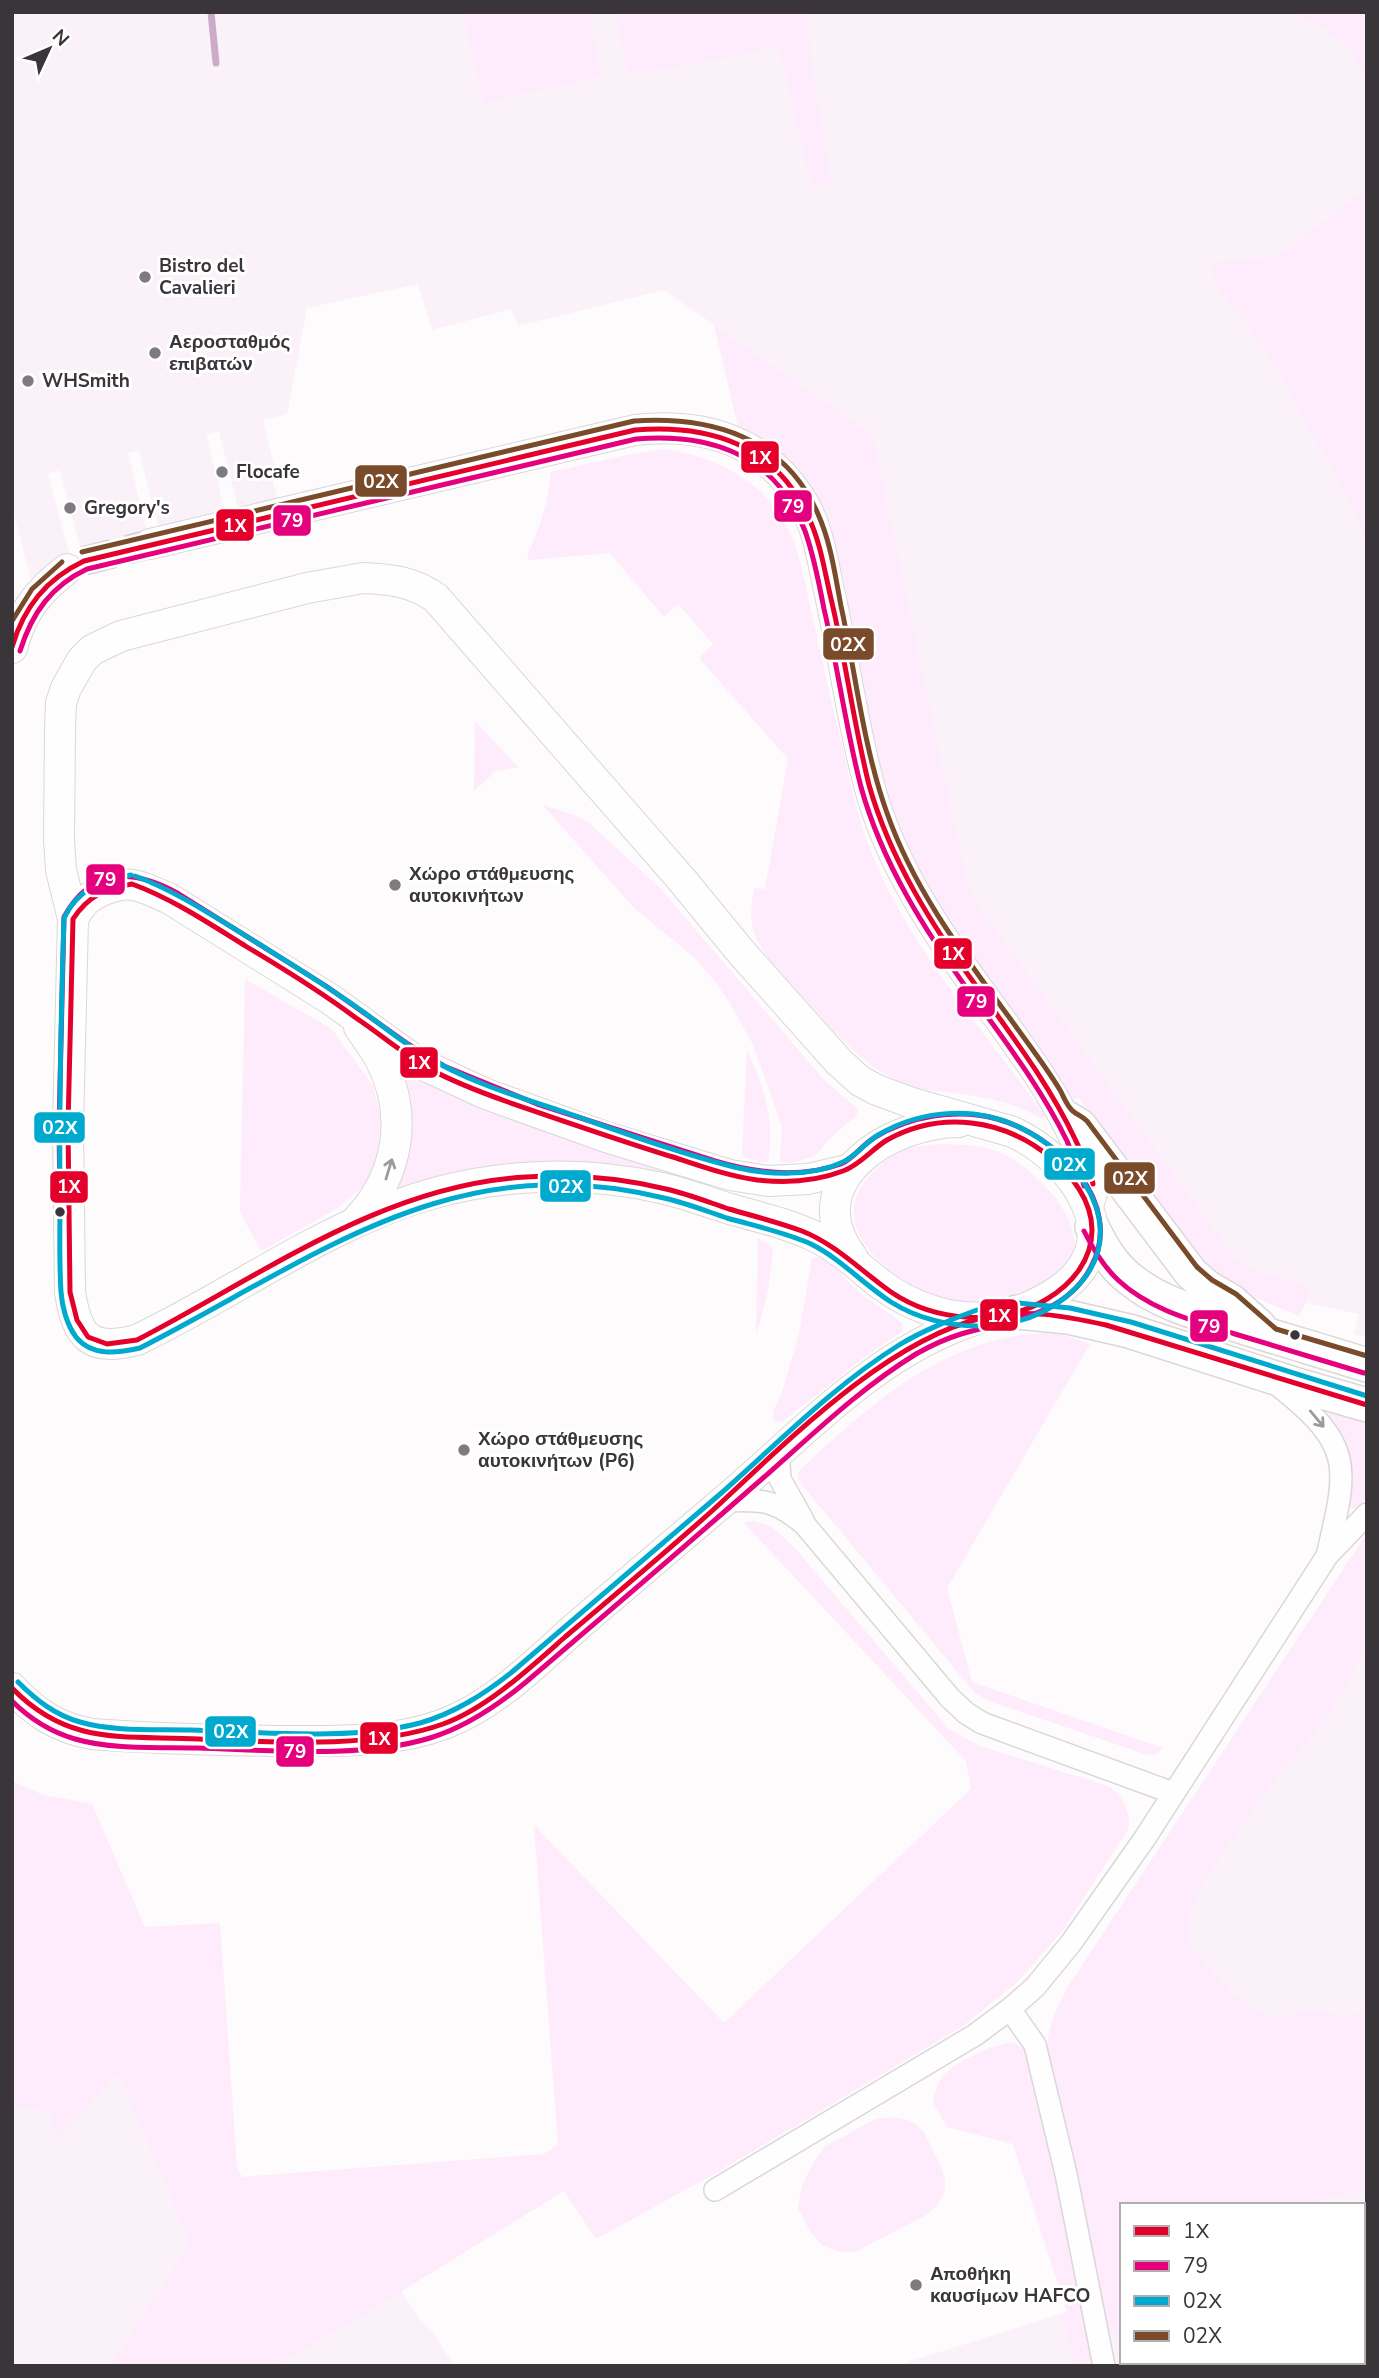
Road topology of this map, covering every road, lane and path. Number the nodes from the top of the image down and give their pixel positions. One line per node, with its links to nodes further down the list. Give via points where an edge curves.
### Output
1 (150, 544): 6 (street, via 655,428 710,433 759,455 792,489 815,531 867,776 902,871)
2 (74, 565): 3 (street, via 46,585 26,609)
3 (12, 648)
4 (73, 919): 5 (street, via 83,903 98,893 132,884 150,890); 7 (street, via 61,870 60,729 61,703 82,660 121,636 307,589 363,578 390,579 419,586 436,598 741,952 860,1081 912,1103); 10 (street, via 70,1292 82,1334 108,1344 137,1340)
5 (349, 1012): 8 (street, via 417,1062 452,1080 606,1137 751,1179 808,1179); 10 (street, one-way to 5, via 383,1187 397,1119 383,1066)
6 (1067, 1118): 9 (street, via 1092,1177); 14 (main road, via 1080,1126 1191,1273)
7 (981, 1123): 8 (street, via 952,1122 906,1132 878,1145); 9 (street, via 1013,1132 1042,1149 1069,1175)
8 (851, 1170): 11 (street, via 840,1185 834,1207 838,1237)
9 (1090, 1216): 12 (street, via 1092,1243 1073,1278 1045,1300); 14 (main road, via 1100,1244 1118,1269 1141,1287 1189,1311)
10 (352, 1225): 11 (street, via 404,1203 485,1181 580,1178 661,1188 788,1226)
11 (855, 1261): 13 (street, via 906,1301 943,1314)
12 (1017, 1312): 13 (street); 16 (main road, via 1106,1325)
13 (980, 1318): 18 (street, via 946,1329 889,1361)
14 (1272, 1337): 15 (main road)
15 (1367, 1365)
16 (1265, 1375): 17 (main road); 22 (street, one-way to 22, via 1316,1416 1335,1445 1341,1495)
17 (1367, 1405)
18 (778, 1451): 19 (street); 21 (street, via 780,1479)
19 (724, 1501): 21 (street, via 754,1499 773,1504); 23 (street, via 494,1696 444,1724 354,1741 129,1737 72,1731 43,1717)
20 (1367, 1514): 22 (street)
21 (805, 1525): 24 (street, via 966,1713 982,1723)
22 (1327, 1556): 24 (street)
23 (12, 1688)
24 (1173, 1793): 25 (street, via 1071,1942 1035,1987)
25 (1010, 2009): 26 (street, via 975,2035); 27 (street, via 1035,2045)
26 (715, 2190)
27 (1104, 2366)

